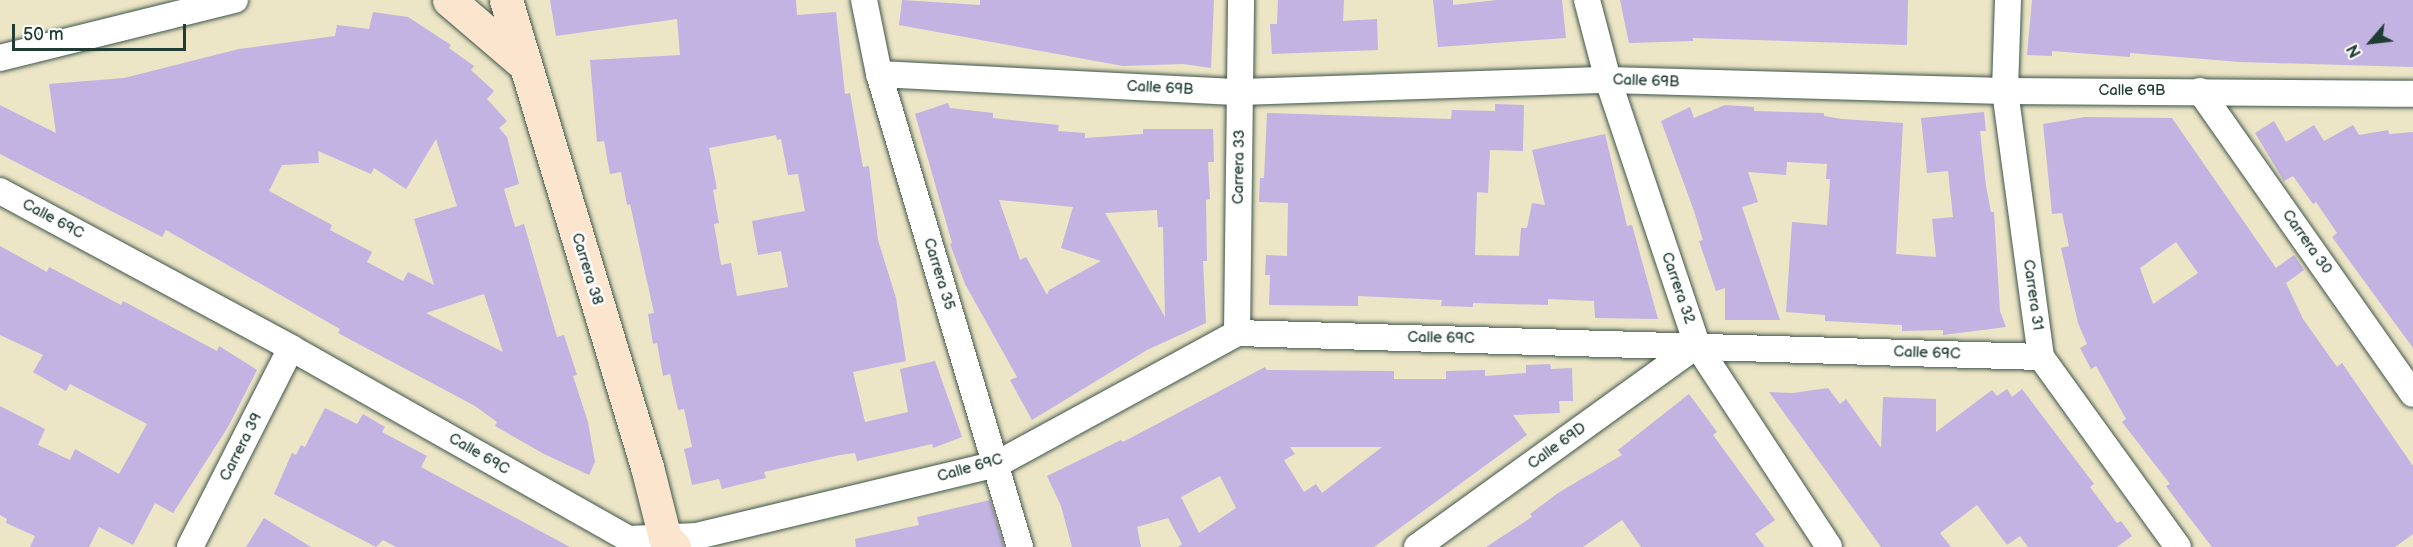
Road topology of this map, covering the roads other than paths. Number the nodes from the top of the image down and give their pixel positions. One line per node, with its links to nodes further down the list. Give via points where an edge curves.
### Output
1 (235, 0): 8 (street)
2 (449, 0): 9 (main road)
3 (506, 0): 9 (main road, Carrera 38)
4 (864, 0): 10 (street, Carrera 35)
5 (1241, 0): 14 (street, Carrera 33)
6 (1587, 0): 11 (street, Carrera 32)
7 (2008, 0): 12 (street, Carrera 31)
8 (0, 58)
9 (525, 65): 23 (main road, Carrera 38)
10 (879, 74): 14 (street, Calle 69B); 22 (street, Carrera 35)
11 (1608, 80): 12 (street, Calle 69B); 14 (street, Calle 69B); 18 (street, Carrera 32)
12 (2006, 91): 13 (street, Calle 69B); 20 (street, Carrera 31)
13 (2200, 91): 15 (street, Calle 69B); 21 (street, Carrera 30)
14 (1240, 92): 17 (street, Carrera 33)
15 (2413, 94)
16 (0, 191): 19 (street, Calle 69C)
17 (1237, 333): 18 (street, Calle 69C); 22 (street, Calle 69C)
18 (1697, 345): 20 (street, Calle 69C); 26 (street, Calle 69D); 27 (street, Carrera 32)
19 (291, 348): 23 (street, Calle 69C, via 629,539); 24 (street, Carrera 39)
20 (2041, 357): 28 (street, Carrera 31)
21 (2413, 394)
22 (997, 464): 23 (street, Calle 69C); 25 (street, Carrera 35)
23 (667, 544)
24 (190, 547)
25 (1020, 547)
26 (1416, 547)
27 (1829, 547)
28 (2178, 547)

